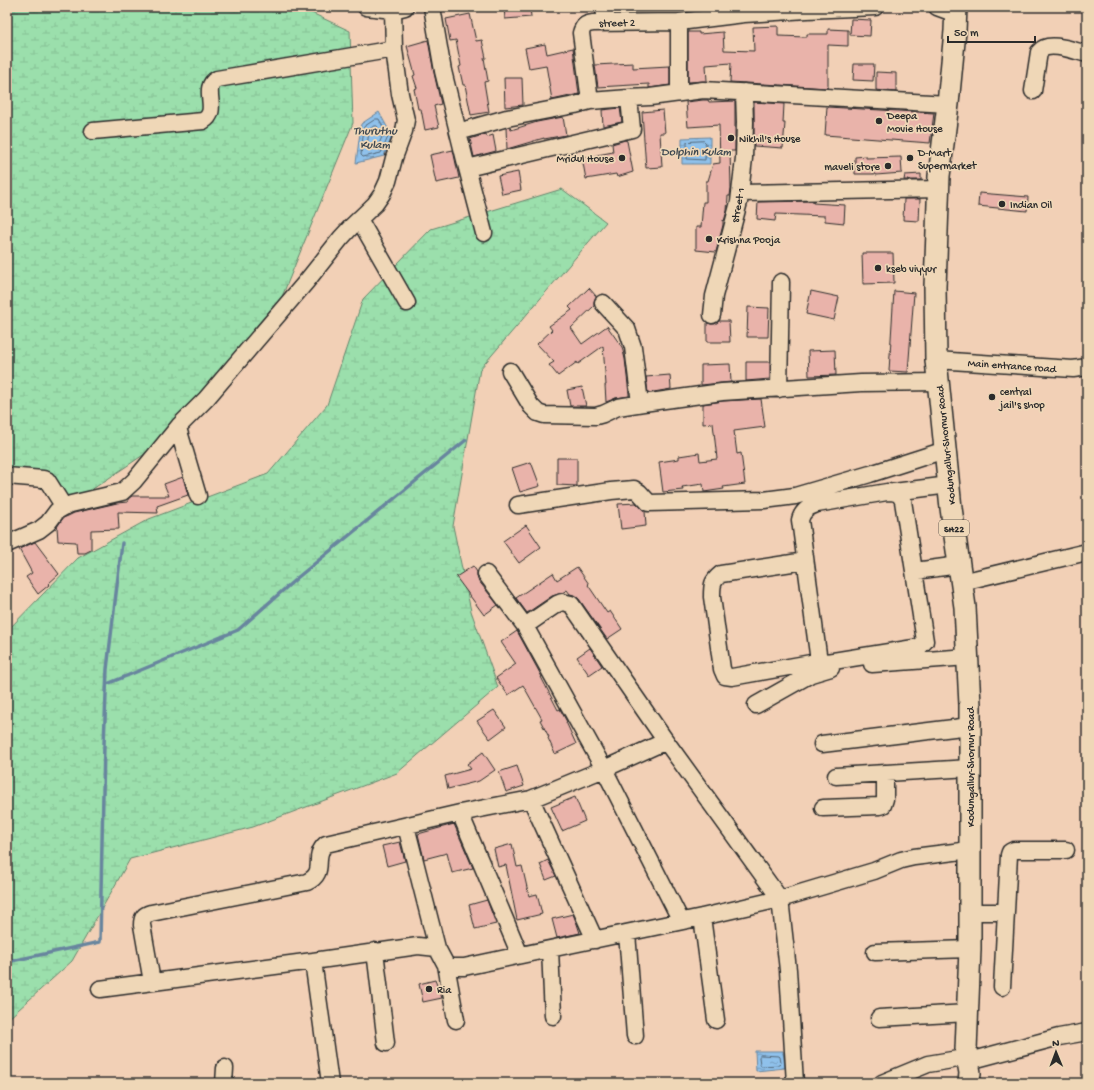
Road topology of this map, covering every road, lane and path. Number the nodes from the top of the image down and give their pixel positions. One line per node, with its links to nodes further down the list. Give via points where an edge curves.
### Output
1 (366, 7): 5 (street)
2 (432, 7): 19 (street, via 443,71)
3 (603, 7): 8 (street)
4 (875, 7): 7 (street, street 2)
5 (399, 8): 10 (street)
6 (950, 9): 17 (main road, Kodungallur-Shornur Road / SH22, via 955,31)
7 (745, 11): 9 (street, street 2)
8 (608, 22): 9 (street, street 2); 16 (street, street 2, via 586,24 581,33)
9 (679, 22): 14 (street)
10 (394, 49): 18 (street, via 217,79 212,81 210,86 210,115 203,121); 23 (street, via 406,120 404,131 382,194)
11 (1087, 54): 12 (street, via 1053,46 1042,48 1039,52)
12 (1033, 91)
13 (744, 92): 14 (street, via 703,90); 17 (street); 22 (street, street 1, via 744,158)
14 (679, 93): 15 (street)
15 (630, 98): 16 (street); 20 (street, via 632,129)
16 (590, 101): 19 (street, via 508,118)
17 (948, 104): 21 (main road, Kodungallur-Shornur Road / SH22)
18 (92, 131)
19 (458, 132): 20 (street)
20 (467, 168): 24 (street)
21 (939, 188): 22 (street); 29 (main road, Kodungallur-Shornur Road / SH22, via 935,287)
22 (740, 193): 28 (street, street 1, via 714,296)
23 (359, 219): 26 (street); 35 (street, via 206,399)
24 (484, 233)
25 (781, 282): 33 (street)
26 (407, 303)
27 (603, 303): 34 (street, via 627,329 633,346)
28 (712, 315)
29 (936, 360): 30 (street, Main entrance road, via 1073,369); 32 (main road, Kodungallur-Shornur Road / SH22)
30 (1087, 367)
31 (510, 371): 34 (street, via 531,406 544,416 596,416)
32 (939, 382): 33 (street, via 861,383); 36 (main road, Kodungallur-Shornur Road / SH22)
33 (779, 389): 34 (street, via 722,392)
34 (640, 403)
35 (178, 428): 40 (street); 42 (street, via 122,492)
36 (945, 450): 38 (main road, Kodungallur-Shornur Road / SH22); 41 (street, via 795,496 764,500 649,503 634,489)
37 (7, 476): 42 (street, via 47,480)
38 (949, 485): 39 (street); 48 (main road, Kodungallur-Shornur Road / SH22)
39 (894, 492): 45 (street, via 817,504 804,511 800,520); 46 (street, via 899,493 904,501)
40 (198, 496)
41 (518, 505)
42 (64, 507): 43 (street, via 40,530)
43 (7, 544)
44 (1087, 552): 48 (street)
45 (805, 561): 51 (street, via 818,654); 51 (street, via 721,574 714,580 712,597 722,670 725,676 732,677)
46 (915, 571): 48 (street); 51 (street, via 925,639 923,644 914,648)
47 (486, 574): 49 (street)
48 (961, 574): 50 (main road, Kodungallur-Shornur Road / SH22)
49 (525, 626): 54 (street, via 557,604 571,604); 57 (street)
50 (968, 656): 52 (street, via 831,668 812,674); 53 (main road, Kodungallur-Shornur Road / SH22)
51 (822, 661)
52 (756, 705)
53 (970, 726): 55 (street); 56 (main road, Kodungallur-Shornur Road / SH22)
54 (666, 741): 57 (street); 66 (street)
55 (822, 744)
56 (970, 768): 58 (street); 64 (main road, Kodungallur-Shornur Road / SH22)
57 (604, 769): 60 (street); 70 (street)
58 (885, 773): 59 (street); 61 (street, via 883,805)
59 (836, 776)
60 (531, 799): 62 (street); 72 (street)
61 (823, 808)
62 (460, 813): 63 (street); 78 (street)
63 (406, 826): 73 (street); 81 (street, via 326,844 320,854 318,872 314,879 307,882 145,915 142,918 142,925)
64 (970, 850): 66 (street, via 901,860 874,871); 67 (main road, Kodungallur-Shornur Road / SH22)
65 (1066, 850): 68 (street, via 1010,852)
66 (780, 898): 69 (street); 94 (street, via 788,970)
67 (970, 912): 68 (street); 75 (main road, Kodungallur-Shornur Road / SH22)
68 (1005, 912): 82 (street)
69 (702, 917): 70 (street); 88 (street)
70 (681, 921): 71 (street)
71 (627, 933): 72 (street); 90 (street)
72 (595, 940): 74 (street)
73 (437, 948): 76 (street, via 418,946); 80 (street)
74 (550, 949): 78 (street); 85 (street)
75 (970, 949): 77 (street); 84 (main road, Kodungallur-Shornur Road / SH22)
76 (375, 951): 79 (street); 91 (street)
77 (875, 952)
78 (520, 955): 80 (street, via 464,967)
79 (313, 961): 81 (street); 93 (street)
80 (446, 965): 87 (street)
81 (152, 982): 83 (street)
82 (1002, 987)
83 (100, 989)
84 (968, 1013): 86 (street); 92 (main road, Kodungallur-Shornur Road / SH22)
85 (553, 1016)
86 (879, 1018)
87 (456, 1020)
88 (716, 1020)
89 (1087, 1032): 92 (street)
90 (635, 1036)
91 (386, 1043)
92 (966, 1056): 95 (street, via 928,1064); 96 (main road, SH22); 97 (main road, SH22, via 970,1073)
93 (330, 1083)
94 (795, 1083)
95 (882, 1083)
96 (958, 1083)
97 (969, 1083)

